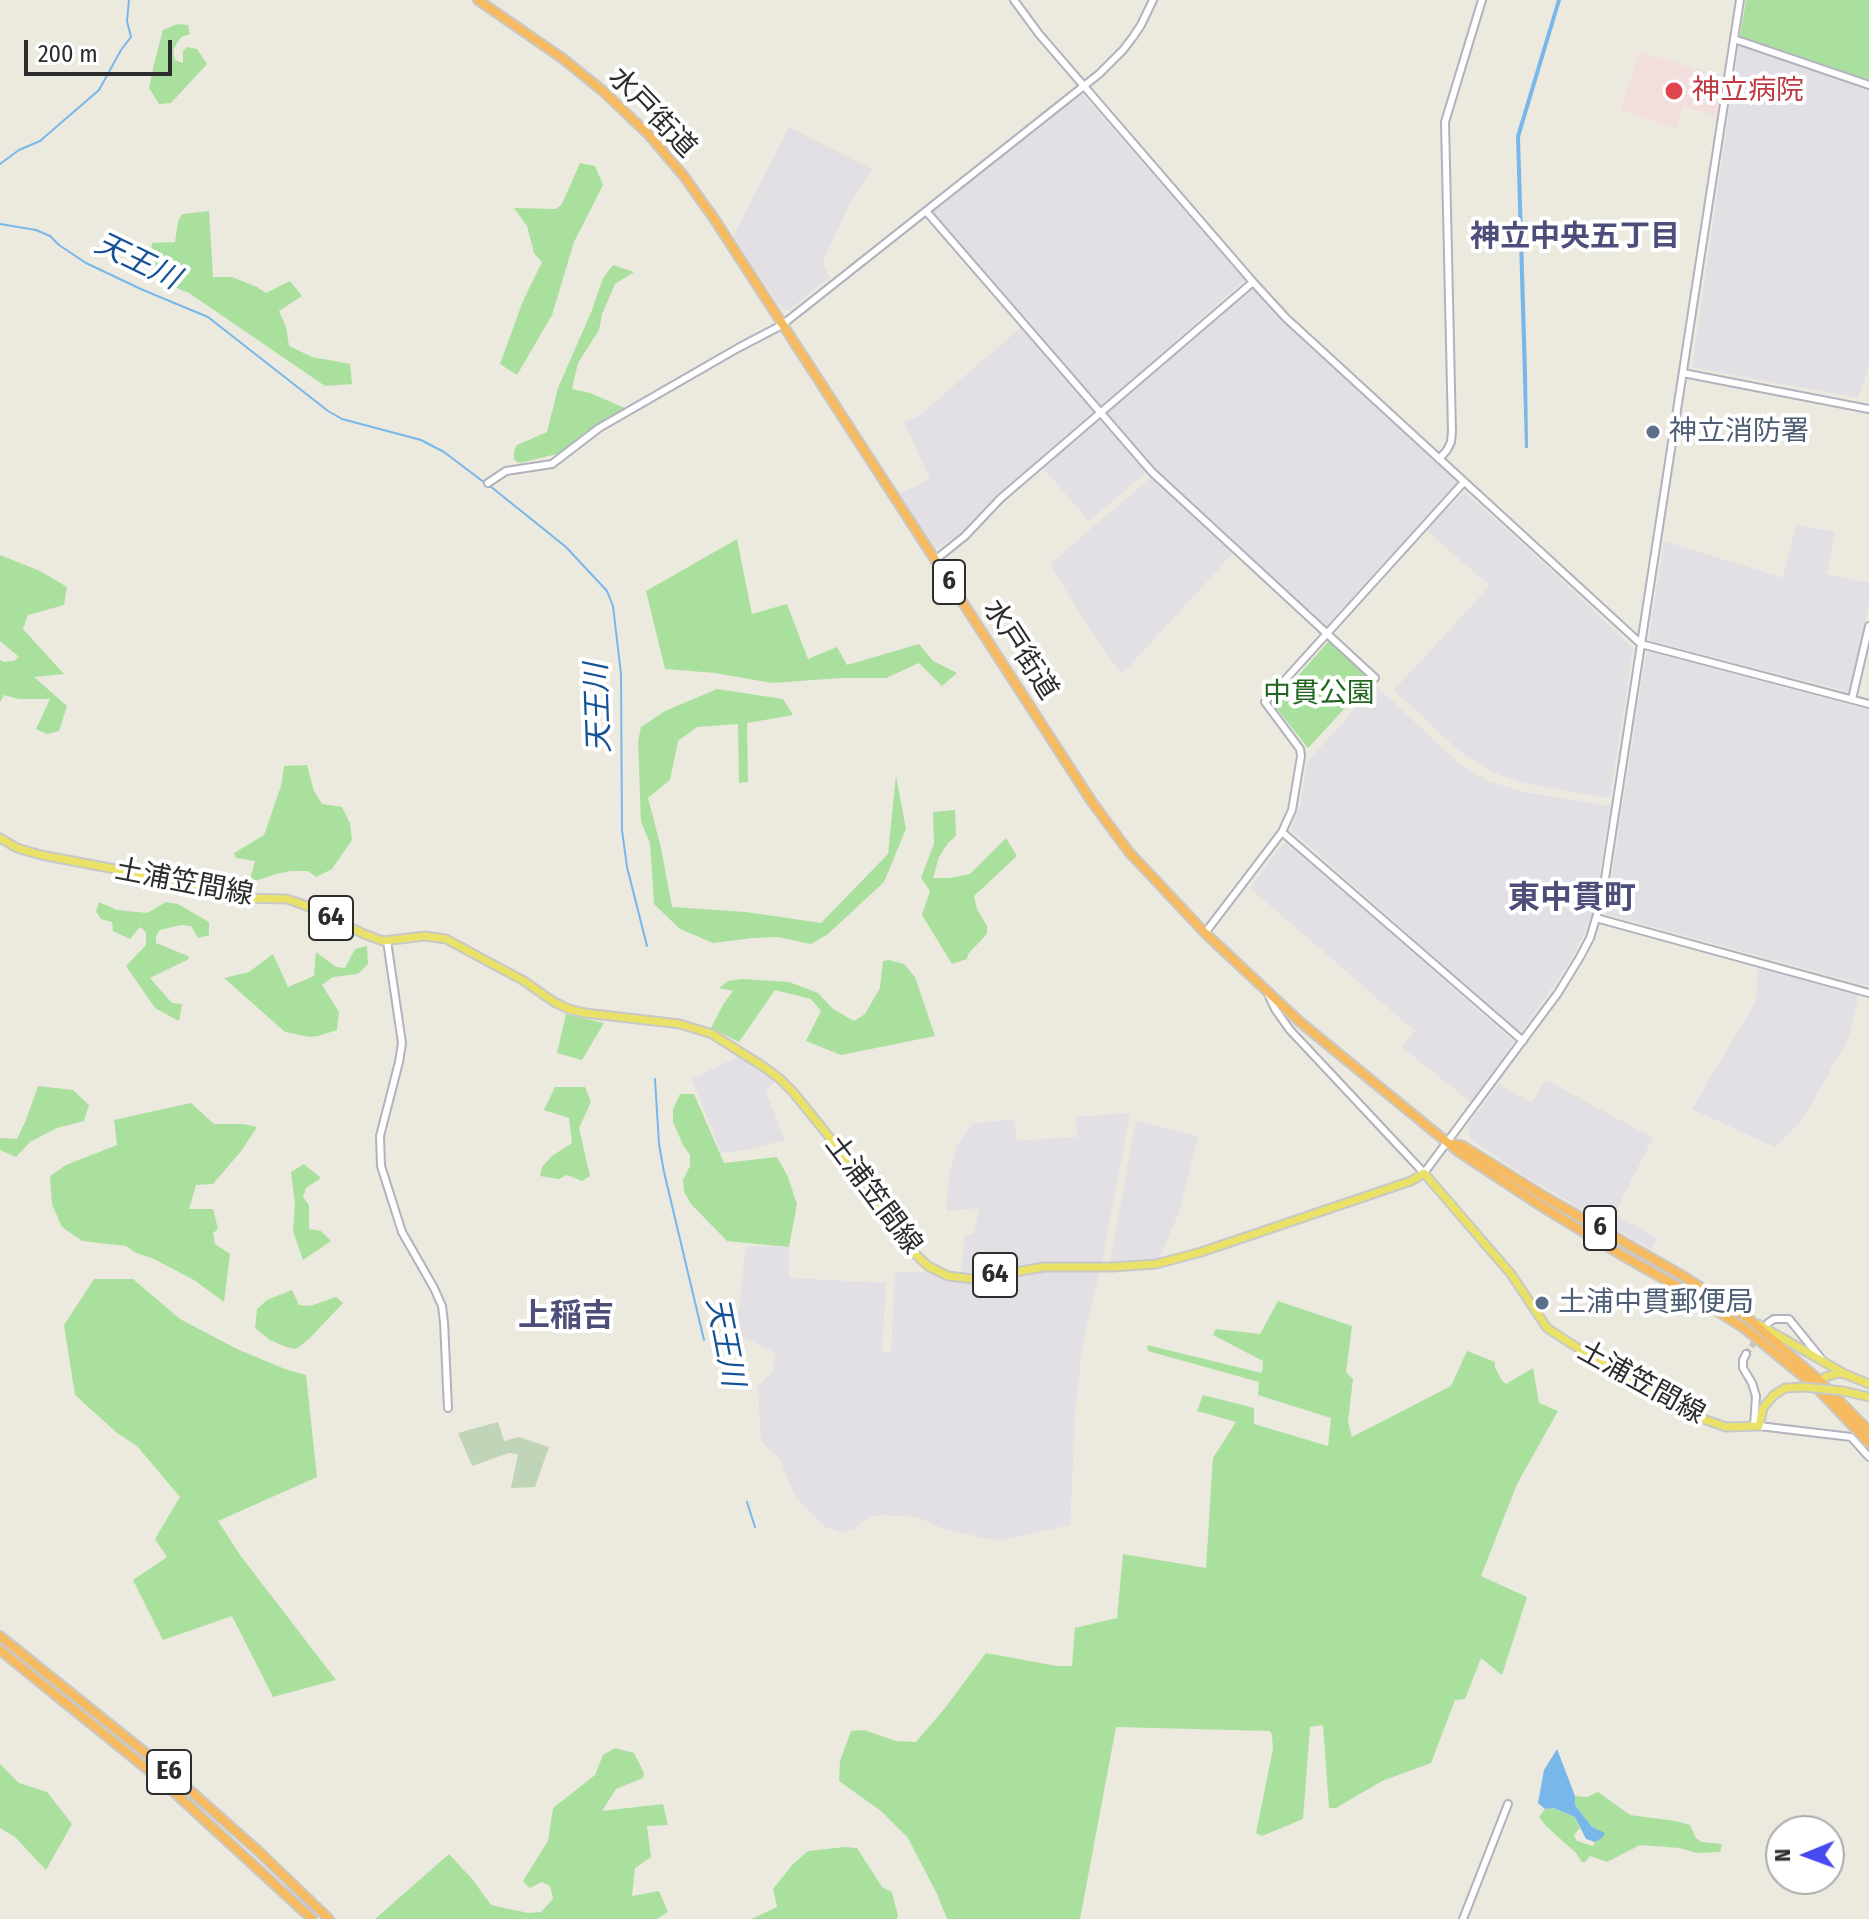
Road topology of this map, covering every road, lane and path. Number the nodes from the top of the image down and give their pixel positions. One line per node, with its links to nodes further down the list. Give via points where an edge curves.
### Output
1 (478, 0): 11 (highway, 水戸街道 / 6, via 585,76 649,135 696,192)
2 (1014, 0): 8 (street)
3 (1153, 0): 8 (street, via 1123,50)
4 (1482, 0): 15 (street, via 1445,122 1452,432)
5 (1740, 0): 6 (street)
6 (1734, 39): 7 (street); 12 (street)
7 (1869, 85)
8 (1084, 86): 9 (street); 10 (street)
9 (926, 211): 11 (street); 14 (street)
10 (1253, 282): 14 (street); 15 (street)
11 (782, 325): 17 (street, via 599,428 552,464 506,471); 18 (highway, 水戸街道 / 6)
12 (1683, 373): 13 (street); 21 (street)
13 (1869, 409)
14 (1100, 412): 18 (street); 20 (street, via 1152,472)
15 (1439, 459): 16 (street)
16 (1464, 482): 20 (street); 21 (street)
17 (488, 483)
18 (935, 560): 28 (highway, 水戸街道 / 6, via 1108,824)
19 (1869, 626): 23 (street)
20 (1326, 633): 22 (street); 25 (street, via 1265,702 1301,756 1292,810)
21 (1641, 644): 23 (street); 27 (street)
22 (1375, 678)
23 (1852, 699): 24 (street)
24 (1869, 704)
25 (1282, 832): 28 (street); 32 (street)
26 (0, 838): 29 (main road, 土浦笠間線 / 64, via 41,855 240,898 287,899)
27 (1596, 918): 30 (street); 32 (street, via 1571,973)
28 (1205, 933): 31 (highway, 水戸街道 / 6)
29 (387, 941): 34 (main road, 土浦笠間線 / 64, via 446,939 569,1009 687,1025 712,1034 780,1079 856,1170 911,1250 928,1266 955,1278 1044,1267 1163,1262); 43 (street, via 402,1043 382,1125 380,1157 402,1232 442,1306)
30 (1869, 993)
31 (1268, 994): 33 (highway, 水戸街道 / 6); 34 (street, via 1290,1030)
32 (1523, 1041): 33 (street)
33 (1448, 1142): 34 (street); 35 (highway, 水戸街道 / 6, via 1463,1146); 40 (highway, 水戸街道 / 6, via 1541,1206 1744,1328)
34 (1424, 1173): 44 (main road, 土浦笠間線, via 1554,1334 1706,1420 1726,1427)
35 (1749, 1319): 38 (main road); 40 (highway, 水戸街道 / 6)
36 (1768, 1323): 38 (street, via 1789,1319)
37 (1746, 1354): 44 (street, via 1743,1368 1755,1388)
38 (1826, 1364): 39 (main road)
39 (1845, 1374): 40 (main road); 41 (main road)
40 (1818, 1383): 45 (highway, 6); 46 (highway, 6)
41 (1869, 1384)
42 (1869, 1397): 44 (main road, bridge, via 1785,1388 1763,1408)
43 (448, 1408)
44 (1756, 1426): 47 (street, via 1851,1437)
45 (1869, 1431)
46 (1869, 1443)
47 (1869, 1457)
48 (0, 1636): 52 (highway, E6, via 168,1771)
49 (0, 1650): 51 (highway, E6, via 162,1781)
50 (1508, 1804): 53 (street)
51 (312, 1919)
52 (329, 1919)
53 (1463, 1919)

